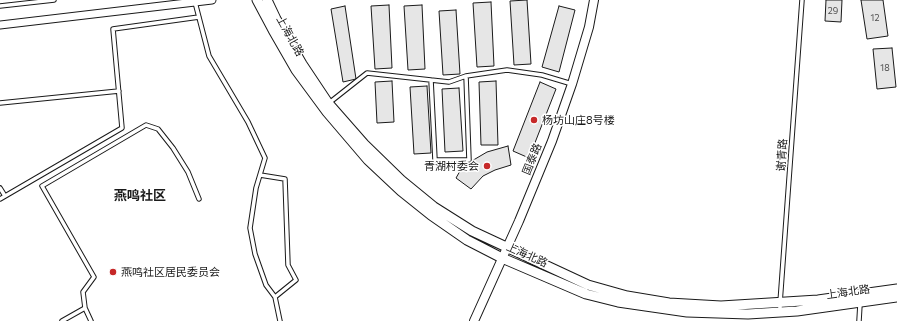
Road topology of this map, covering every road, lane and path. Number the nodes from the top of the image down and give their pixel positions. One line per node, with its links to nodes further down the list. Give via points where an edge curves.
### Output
1 (54, 0): 8 (lane)
2 (212, 0): 7 (street)
3 (257, 0): 23 (main road, 上海北路, via 296,70 327,112 368,160 401,191 431,214 467,240)
4 (267, 0): 16 (main road, 上海北路, via 302,64)
5 (594, 0): 13 (street, 国泰路, via 589,27)
6 (802, 0): 28 (lane, 谢青路)
7 (194, 2): 9 (lane); 10 (street)
8 (0, 6)
9 (199, 17): 14 (lane, via 113,29); 17 (lane, via 209,56 248,122 265,158)
10 (0, 25)
11 (466, 76): 12 (lane, via 449,82); 12 (lane, via 469,160 435,160); 13 (lane, via 507,70 542,75)
12 (431, 80): 16 (lane, via 367,73)
13 (572, 84): 22 (street, 国泰路, via 552,141)
14 (119, 91): 15 (lane); 19 (lane, via 122,128)
15 (0, 103)
16 (328, 103): 22 (main road, 上海北路, via 364,144 401,180 434,207 472,231)
17 (260, 175): 25 (lane, via 250,228 255,254 266,286); 25 (lane, via 285,179 288,265 296,280)
18 (0, 188): 19 (lane)
19 (5, 196): 20 (lane)
20 (0, 199)
21 (199, 199): 29 (lane, via 188,172 173,148 158,129 146,124 42,186 94,277 84,292)
22 (507, 248): 23 (street, 国泰路); 28 (main road, 上海北路, via 588,285 627,296 669,303 721,306)
23 (502, 258): 30 (main road, 上海北路, via 586,294 618,302 687,312); 34 (street, 国泰路)
24 (897, 288): 28 (main road, 上海北路)
25 (276, 297): 33 (lane)
26 (897, 297): 27 (main road, 上海北路)
27 (860, 302): 30 (main road, 上海北路); 35 (lane)
28 (780, 303): 30 (lane, 谢青路)
29 (85, 308): 31 (lane); 32 (lane)
30 (775, 314)
31 (62, 321)
32 (91, 321)
33 (280, 321)
34 (474, 321)
35 (859, 321)

